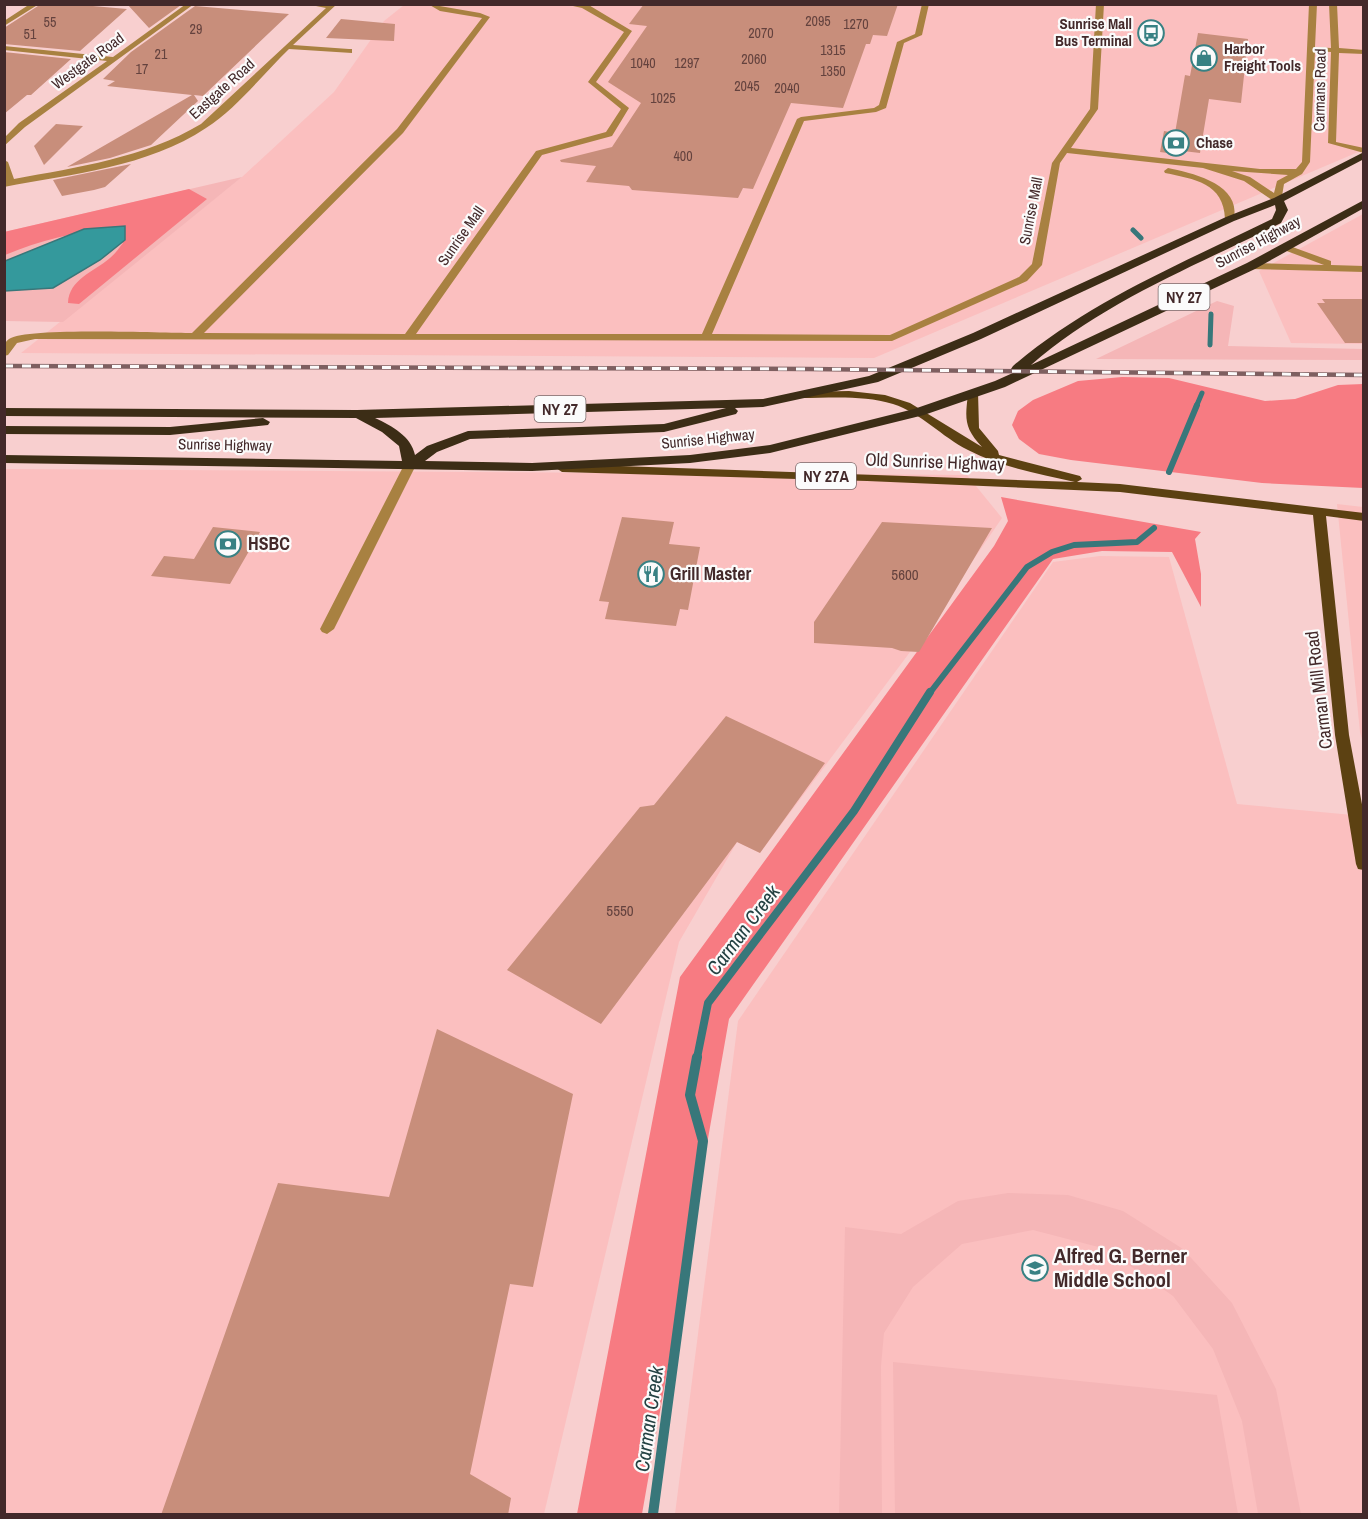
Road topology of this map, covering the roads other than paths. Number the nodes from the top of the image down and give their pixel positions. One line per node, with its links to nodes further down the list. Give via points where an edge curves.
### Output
1 (36, 4): 11 (street)
2 (191, 4): 18 (street, Westgate Road)
3 (309, 4): 10 (street)
4 (431, 4): 33 (street, via 439,10 486,16 400,131)
5 (567, 4): 34 (street, Sunrise Mall, via 584,6 628,31 592,82 625,108 609,134 539,153)
6 (926, 4): 35 (street, via 918,34 901,42 883,106 801,119)
7 (1100, 4): 20 (street, via 1094,109)
8 (1313, 4): 14 (street, Carmans Road)
9 (1333, 4): 16 (street, Carmans Road)
10 (333, 5): 12 (street, Eastgate Road)
11 (4, 24)
12 (287, 47): 15 (street); 26 (street, Eastgate Road, via 192,134 132,156)
13 (4, 48): 18 (street)
14 (1312, 49): 16 (street); 25 (street, Carmans Road, via 1306,162)
15 (349, 51)
16 (1335, 51): 17 (street); 21 (street, Carmans Road, via 1332,143)
17 (1364, 52)
18 (114, 59): 19 (street, Westgate Road, via 22,125)
19 (4, 144)
20 (1065, 150): 22 (street); 24 (street)
21 (1364, 153): 27 (highway, Sunrise Highway / NY 27)
22 (1057, 161): 29 (street, via 1195,177 1223,193); 35 (street, Sunrise Mall, via 1037,265 1023,279 892,338)
23 (4, 162): 26 (street)
24 (1205, 166): 25 (street); 27 (street, via 1247,179)
25 (1299, 172): 27 (street, Carmans Road, via 1281,183)
26 (8, 184)
27 (1278, 200): 29 (highway, Sunrise Highway / NY 27); 37 (highway, via 1282,210 1277,220 1068,329)
28 (1364, 203): 30 (highway, Sunrise Highway / NY 27)
29 (1230, 219): 39 (highway, Sunrise Highway / NY 27, via 894,371)
30 (1287, 248): 31 (highway, Sunrise Highway / NY 27); 32 (street, via 1325,262)
31 (1251, 266): 32 (street); 37 (highway, Sunrise Highway / NY 27)
32 (1364, 268)
33 (195, 336): 34 (street); 36 (street, via 35,336 13,341)
34 (408, 336): 35 (street)
35 (706, 337)
36 (4, 353)
37 (1000, 384): 38 (highway, Sunrise Highway / NY 27)
38 (974, 394): 42 (highway, Sunrise Highway / NY 27); 47 (main road, via 973,432)
39 (801, 395): 40 (highway, Sunrise Highway / NY 27); 42 (main road, Old Sunrise Highway / NY 27A, via 875,397)
40 (764, 403): 44 (highway, Sunrise Highway / NY 27); 48 (highway, via 664,428 468,435 432,449)
41 (4, 412): 43 (highway, Sunrise Highway / NY 27)
42 (919, 412): 47 (main road, Old Sunrise Highway / NY 27A, via 960,441); 49 (highway, Sunrise Highway / NY 27, via 770,449 690,459)
43 (318, 414): 44 (highway, Sunrise Highway / NY 27); 45 (highway, via 233,427 170,431)
44 (357, 414): 48 (highway, via 387,429 406,445)
45 (4, 430)
46 (4, 459): 48 (highway, Sunrise Highway / NY 27)
47 (1003, 461): 50 (main road, Old Sunrise Highway / NY 27A)
48 (410, 465): 49 (highway, Sunrise Highway / NY 27); 53 (street)
49 (532, 467): 50 (main road, Old Sunrise Highway / NY 27A)
50 (1120, 488): 51 (main road, Old Sunrise Highway / NY 27A)
51 (1319, 511): 52 (main road, Old Sunrise Highway); 54 (main road, Carman Mill Road, via 1342,735)
52 (1364, 517)
53 (327, 629)
54 (1363, 859)

